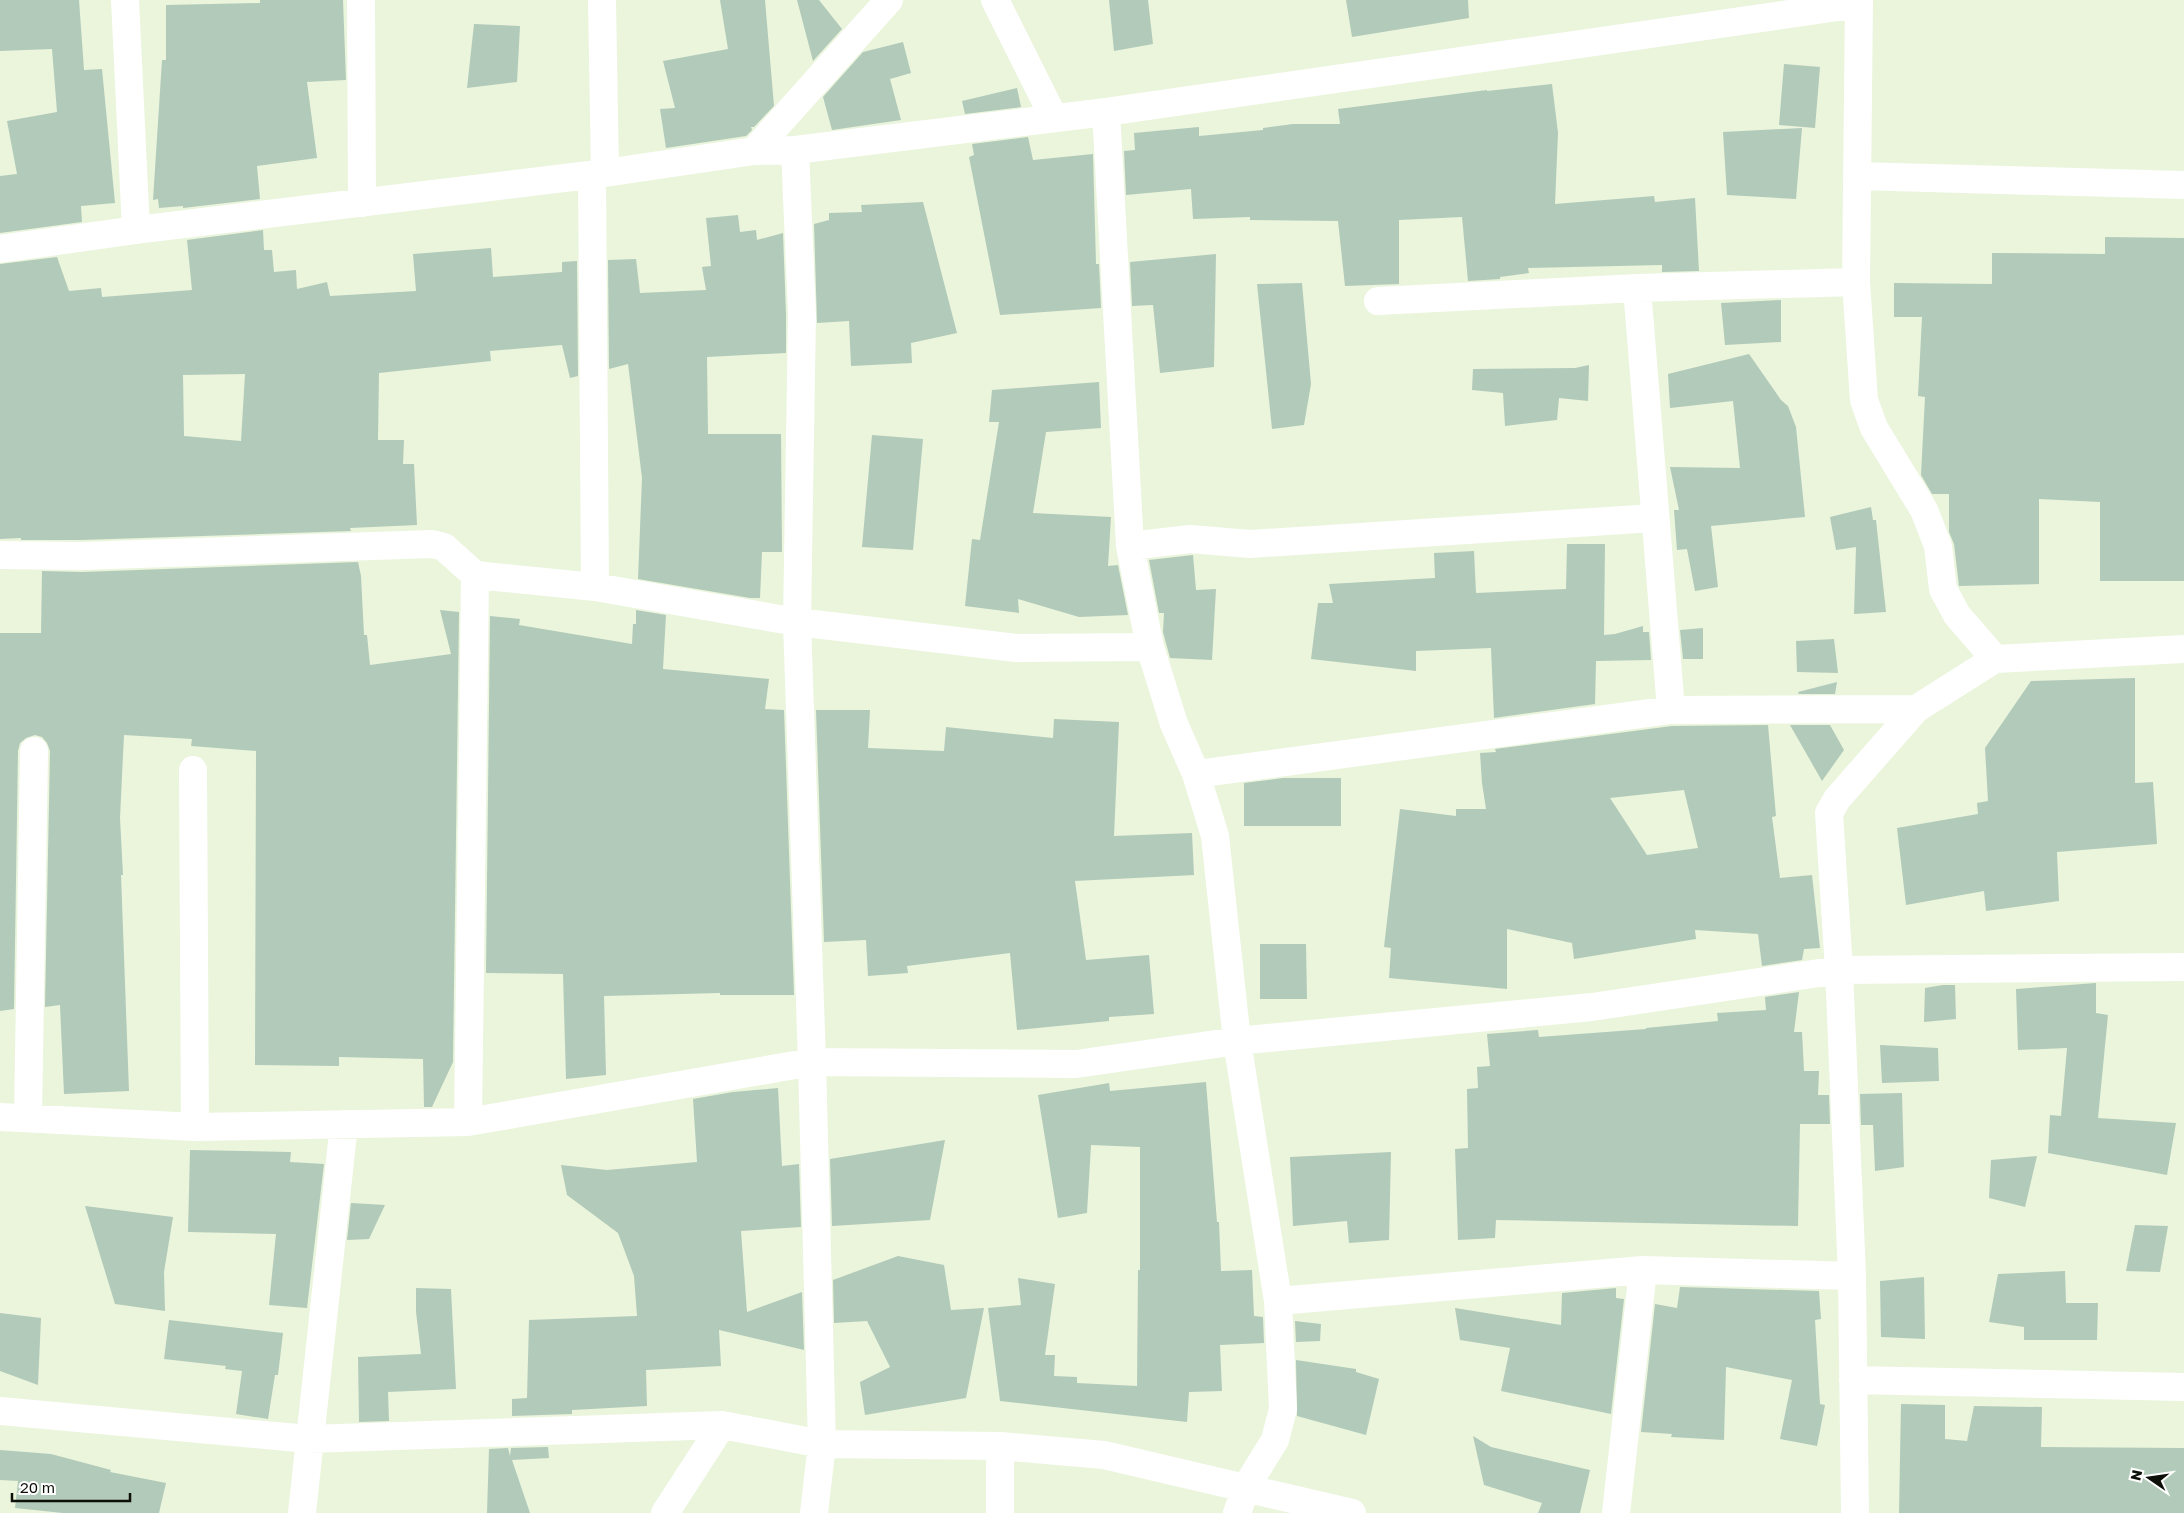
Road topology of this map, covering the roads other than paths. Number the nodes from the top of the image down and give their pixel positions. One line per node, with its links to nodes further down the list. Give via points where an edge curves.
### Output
1 (126, 0): 15 (street)
2 (360, 0): 14 (street)
3 (602, 0): 11 (street)
4 (888, 0): 10 (street)
5 (995, 0): 8 (street)
6 (1860, 2): 7 (street); 12 (street)
7 (1106, 112): 8 (street); 21 (street)
8 (1054, 118): 9 (street)
9 (795, 150): 10 (street); 25 (street, via 802,314)
10 (754, 151): 11 (street)
11 (599, 174): 14 (street); 24 (street)
12 (1857, 176): 13 (street); 17 (street)
13 (2184, 185)
14 (362, 203): 15 (street)
15 (136, 230): 16 (street)
16 (0, 249)
17 (1856, 282): 18 (street); 28 (street, via 1864,400 1874,428 1924,510 1938,546 1943,590 1957,615)
18 (1636, 288): 19 (street); 20 (street)
19 (1378, 301)
20 (1654, 518): 21 (street, via 1250,544 1190,539); 30 (street)
21 (1130, 546): 26 (street)
22 (0, 555): 23 (street, via 82,556 432,544 444,547)
23 (475, 575): 24 (street); 40 (street)
24 (595, 587): 25 (street)
25 (797, 622): 26 (street, via 1016,648); 37 (street)
26 (1150, 647): 33 (street, via 1174,724)
27 (2184, 649): 28 (street)
28 (1995, 659): 29 (street)
29 (1916, 708): 30 (street); 35 (street, via 1837,799 1829,813)
30 (1671, 710): 33 (street)
31 (34, 751): 39 (street)
32 (193, 770): 42 (street)
33 (1196, 774): 36 (street, via 1215,836)
34 (2184, 967): 35 (street)
35 (1839, 970): 36 (street, via 1592,1007); 44 (street)
36 (1237, 1041): 37 (street, via 1076,1064); 45 (street)
37 (812, 1062): 40 (street); 51 (street)
38 (0, 1117): 39 (street)
39 (28, 1118): 42 (street)
40 (468, 1122): 41 (street)
41 (344, 1124): 42 (street); 50 (street)
42 (194, 1127)
43 (1643, 1270): 44 (street); 45 (street); 60 (street)
44 (1852, 1276): 46 (street)
45 (1278, 1301): 53 (street, via 1283,1409 1274,1440)
46 (1853, 1380): 47 (street); 61 (street)
47 (2184, 1387)
48 (0, 1411): 50 (street)
49 (722, 1425): 50 (street); 51 (street); 55 (street)
50 (309, 1439): 54 (street)
51 (822, 1444): 52 (street); 56 (street)
52 (1000, 1446): 53 (street, via 1104,1455); 57 (street)
53 (1246, 1487): 58 (street); 59 (street)
54 (302, 1513)
55 (665, 1513)
56 (814, 1513)
57 (1000, 1513)
58 (1237, 1513)
59 (1352, 1513)
60 (1616, 1513)
61 (1855, 1513)

